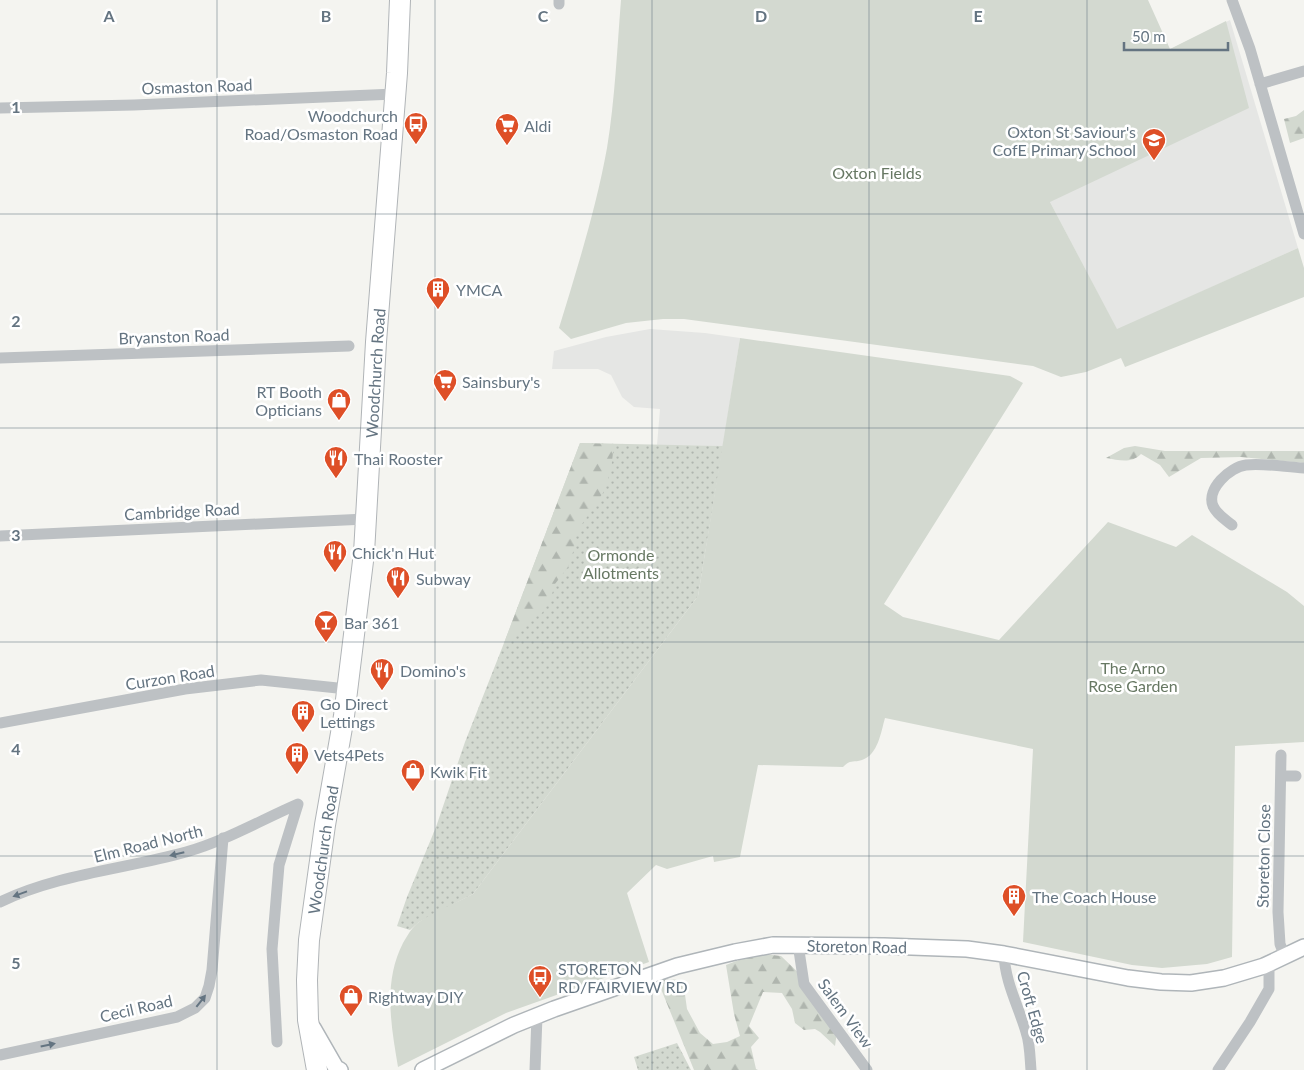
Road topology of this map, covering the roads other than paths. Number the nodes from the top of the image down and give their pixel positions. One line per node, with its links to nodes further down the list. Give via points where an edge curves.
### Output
1 (400, 0): 5 (highway, Woodchurch Road)
2 (1232, 0): 4 (street)
3 (1304, 71): 4 (street)
4 (1260, 84): 7 (street)
5 (395, 94): 6 (street, Osmaston Road); 11 (highway, Woodchurch Road)
6 (0, 108)
7 (1304, 234)
8 (349, 346): 9 (street, Bryanston Road)
9 (0, 358)
10 (1304, 468): 12 (street, via 1244,465 1231,471 1218,484 1212,500 1218,514)
11 (366, 519): 13 (street, Cambridge Road); 14 (highway, Woodchurch Road)
12 (1232, 526)
13 (0, 536)
14 (347, 689): 15 (street, Curzon Road, via 262,680 185,689); 27 (highway, Woodchurch Road, via 309,940)
15 (0, 723)
16 (1281, 755): 17 (street, Storeton Close)
17 (1281, 776): 18 (street); 24 (street, Storeton Close, via 1279,936)
18 (1296, 776)
19 (223, 838): 20 (street, Elm Road North, one-way to 20, via 187,852 50,884); 28 (street, Elm Road North, via 298,804 279,865 272,949); 29 (street, Cecil Road, one-way to 19, via 177,1017 206,998 212,970)
20 (0, 902)
21 (798, 944): 23 (main road, Storeton Road, via 967,949); 26 (main road, Storeton Road, via 745,950 677,966); 34 (street, Salem View, via 804,984)
22 (1304, 947): 24 (main road, Storeton Road)
23 (1004, 954): 25 (main road, Storeton Road, via 1161,982 1191,983 1224,978); 35 (street, Croft Edge, via 1009,986 1027,1034)
24 (1285, 957): 25 (main road, Storeton Road)
25 (1269, 965): 36 (street, via 1269,989)
26 (537, 1016): 32 (main road, Storeton Road); 33 (street)
27 (308, 1020): 30 (highway, Woodchurch Road); 31 (main road)
28 (277, 1042)
29 (0, 1055)
30 (317, 1070)
31 (340, 1070)
32 (423, 1070)
33 (535, 1070)
34 (867, 1070)
35 (1031, 1070)
36 (1218, 1070)

